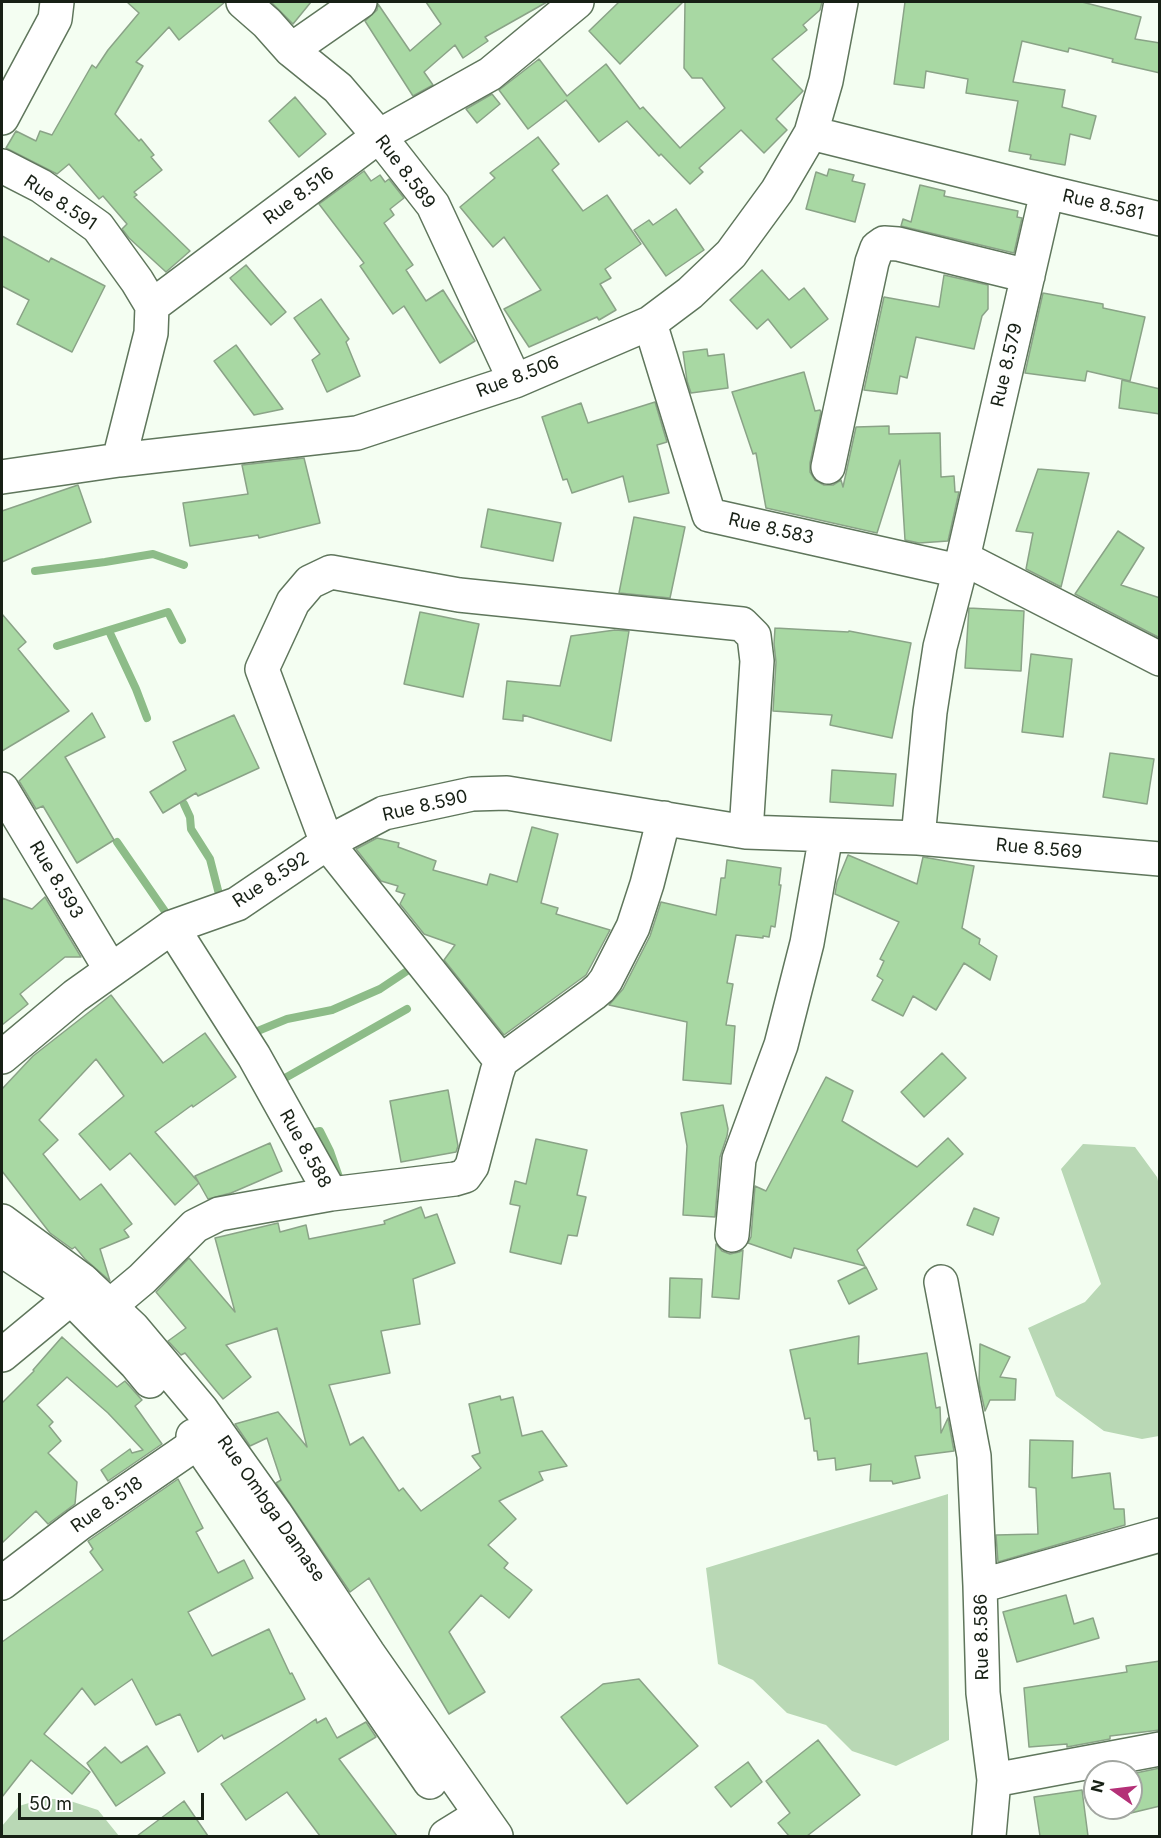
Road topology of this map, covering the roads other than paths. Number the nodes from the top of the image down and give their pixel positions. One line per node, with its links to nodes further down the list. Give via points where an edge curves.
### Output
1 (57, 2): 7 (street, via 55,19)
2 (243, 2): 6 (street, Rue 8.589)
3 (360, 2): 6 (street)
4 (578, 2): 9 (street, Rue 8.516, via 490,74)
5 (841, 2): 8 (street, Rue 8.506)
6 (291, 50): 9 (street, Rue 8.589, via 338,88)
7 (2, 118)
8 (812, 132): 11 (street); 15 (street, Rue 8.506, via 777,191 731,254 690,293)
9 (379, 136): 14 (street, Rue 8.516); 16 (street, Rue 8.589, via 433,205)
10 (2, 166): 14 (street, Rue 8.591, via 41,186 98,227)
11 (1047, 192): 12 (street, Rue 8.581); 13 (street, Rue 8.579)
12 (1160, 219)
13 (1028, 276): 18 (street, via 898,244 884,243 877,249); 20 (street, Rue 8.579)
14 (152, 306): 17 (street, via 151,333)
15 (650, 323): 16 (street, Rue 8.506); 20 (street, Rue 8.583, via 708,515)
16 (515, 381): 17 (street, Rue 8.506, via 357,434)
17 (119, 460): 19 (street, Rue 8.506)
18 (828, 467)
19 (2, 477)
20 (961, 564): 21 (street); 26 (street, Rue 8.579, via 940,646)
21 (1160, 659)
22 (2, 789): 30 (street, Rue 8.593)
23 (664, 818): 24 (street, Rue 8.590); 27 (street, Rue 8.590, via 507,793 472,794 384,813); 32 (street, via 633,927 606,980 593,994)
24 (746, 832): 25 (street, Rue 8.590); 27 (street, Rue 8.592, via 757,661 754,636 742,624 459,596 331,572 310,582 293,602 262,669)
25 (826, 835): 26 (street, Rue 8.590); 35 (street, via 807,943 781,1045 739,1159)
26 (918, 838): 28 (street, Rue 8.569)
27 (327, 843): 29 (street, Rue 8.592, via 237,904); 32 (street)
28 (1160, 859)
29 (172, 927): 30 (street, Rue 8.592); 33 (street, Rue 8.588, via 254,1056)
30 (111, 970): 31 (street, Rue 8.592)
31 (2, 1057)
32 (501, 1061): 33 (street, via 477,1153 465,1176)
33 (331, 1194): 38 (street, Rue 8.588, via 219,1214 195,1226 142,1279)
34 (2, 1221): 38 (street, Rue Ombga Damase)
35 (732, 1235)
36 (2, 1250): 38 (street, Rue Ombga Damase, via 65,1292)
37 (941, 1282): 43 (street, via 974,1456)
38 (89, 1301): 39 (street); 40 (street, Rue Ombga Damase, via 136,1364)
39 (2, 1355)
40 (207, 1436): 42 (street, Rue 8.518, via 79,1524); 46 (street, Rue Ombga Damase, via 390,1726)
41 (1160, 1535): 43 (street, Rue 8.586)
42 (2, 1583)
43 (980, 1586): 45 (street, Rue 8.586, via 983,1693)
44 (1160, 1749): 45 (street)
45 (994, 1780): 47 (street, Rue 8.586)
46 (470, 1830)
47 (989, 1836)

